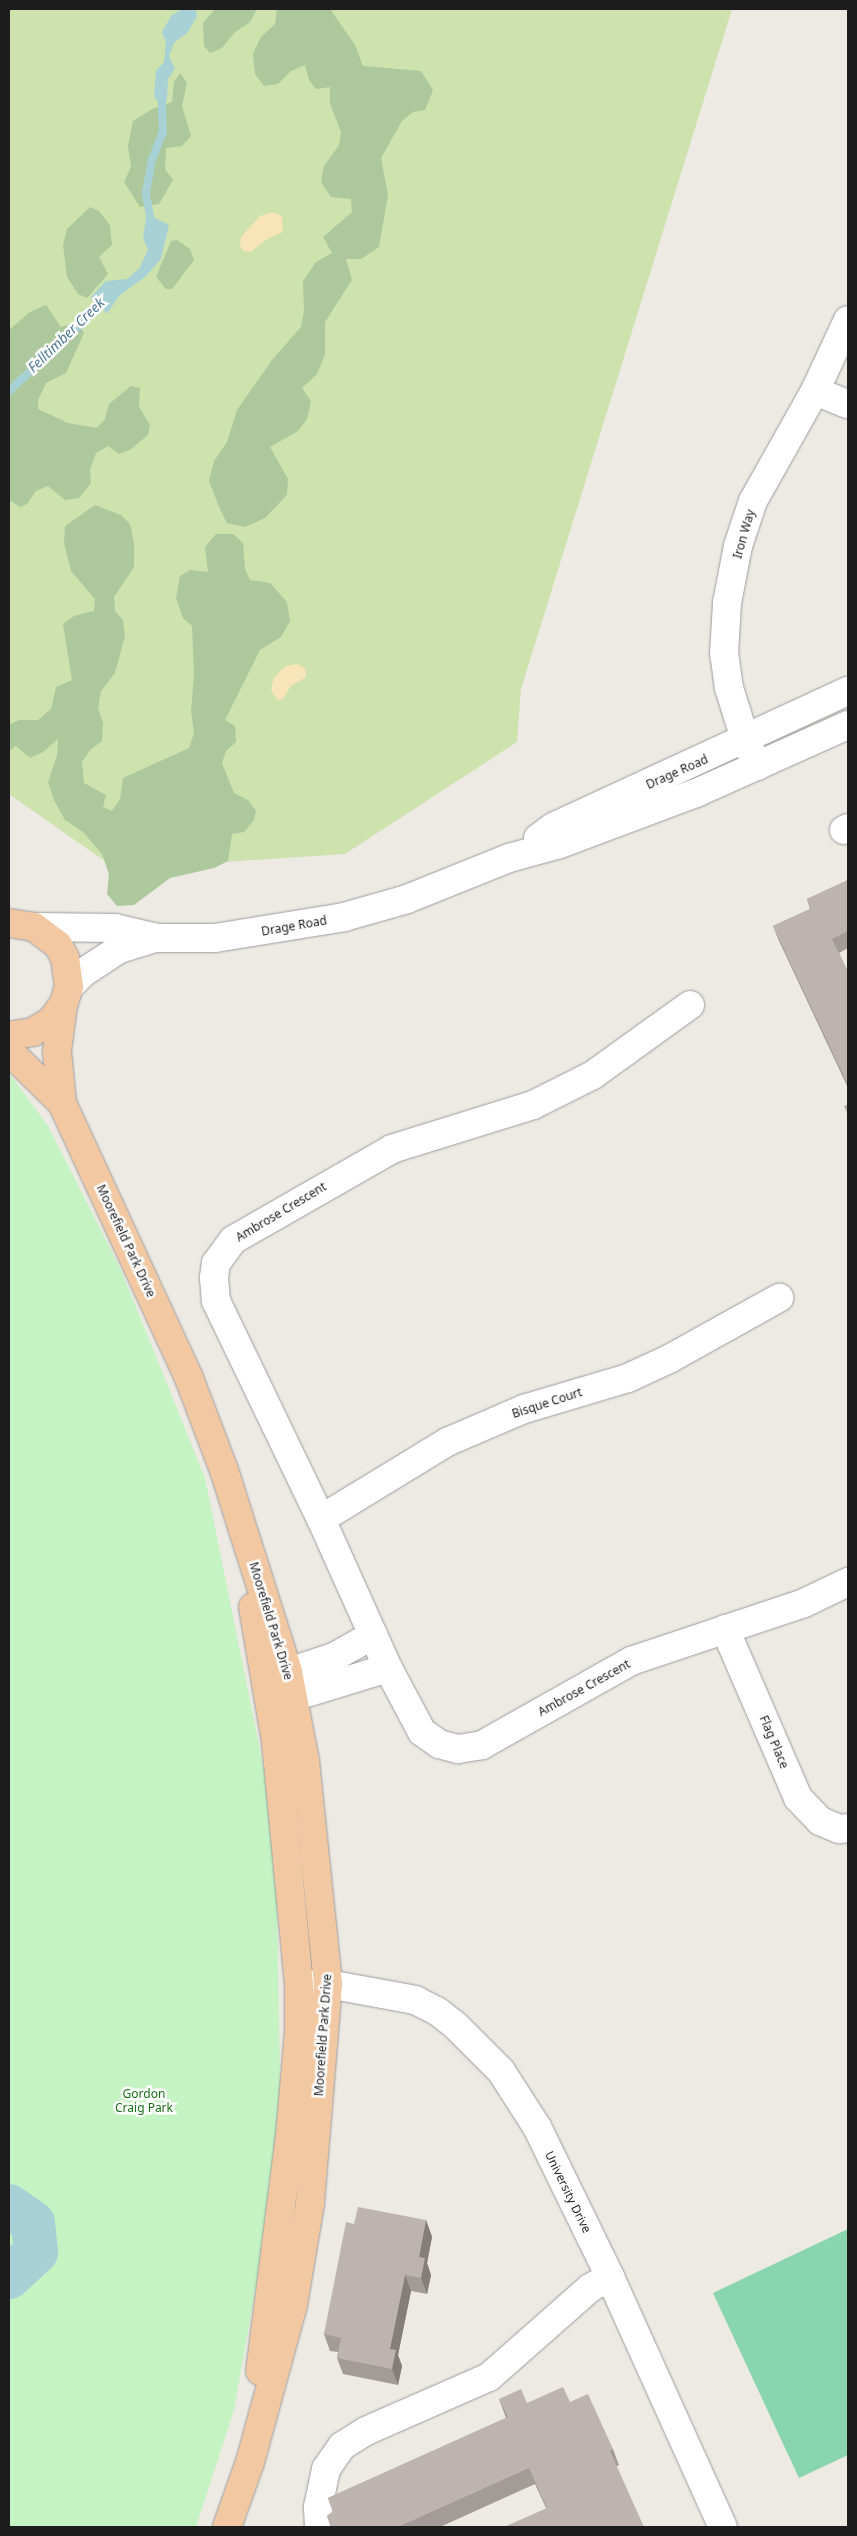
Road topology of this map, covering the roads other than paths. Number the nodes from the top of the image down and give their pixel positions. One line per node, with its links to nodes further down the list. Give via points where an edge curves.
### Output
1 (848, 320): 2 (street, Iron Way)
2 (815, 391): 3 (street); 6 (street, Iron Way, via 753,501 727,603 724,654 729,688)
3 (848, 404)
4 (848, 691): 6 (street, Drage Road)
5 (848, 725): 7 (street, Drage Road)
6 (745, 739): 7 (street, Iron Way); 8 (street, Drage Road, via 553,828)
7 (758, 766): 8 (street, Drage Road, via 560,844)
8 (510, 858): 10 (street, Drage Road, via 406,899 344,917 215,938)
9 (18, 921): 10 (street, Drage Road, via 115,928); 11 (main road, via 58,945 67,965)
10 (157, 938): 11 (street, Drage Road, via 119,949 90,968)
11 (66, 996): 13 (main road, via 51,1021 33,1032); 15 (main road, via 57,1051)
12 (690, 1005): 17 (street, Ambrose Crescent, via 593,1075 533,1105 392,1149 233,1240 222,1253 214,1278 216,1301)
13 (9, 1036)
14 (9, 1051): 15 (main road)
15 (62, 1103): 22 (main road, Moorefield Park Drive, via 189,1378 250,1549 250,1589)
16 (779, 1298): 17 (street, Bisque Court, via 628,1378 524,1409 446,1442)
17 (322, 1519): 20 (street, Ambrose Crescent)
18 (848, 1582): 19 (street, Ambrose Crescent, via 804,1603)
19 (725, 1629): 21 (street, Ambrose Crescent, via 631,1661 471,1748 448,1747 428,1738); 23 (street, Flag Place, via 798,1798 820,1822 839,1829)
20 (373, 1635): 21 (street, Ambrose Crescent); 22 (street)
21 (388, 1668): 22 (street)
22 (283, 1687): 24 (main road, Moorefield Park Drive, via 313,1822); 25 (main road, Moorefield Park Drive, via 276,1742)
23 (848, 1828)
24 (328, 1984): 25 (street, University Drive); 26 (street, University Drive, via 415,2000 437,2011 478,2046 501,2071 537,2127); 27 (main road, Moorefield Park Drive, via 310,2204 293,2305)
25 (299, 1985): 27 (main road, Moorefield Park Drive, via 299,2031 290,2135)
26 (610, 2277): 29 (street, via 590,2288 490,2377 366,2431 342,2446 326,2469 318,2507); 30 (street, University Drive)
27 (250, 2462): 28 (main road, Moorefield Park Drive)
28 (227, 2527)
29 (319, 2527)
30 (723, 2527)

